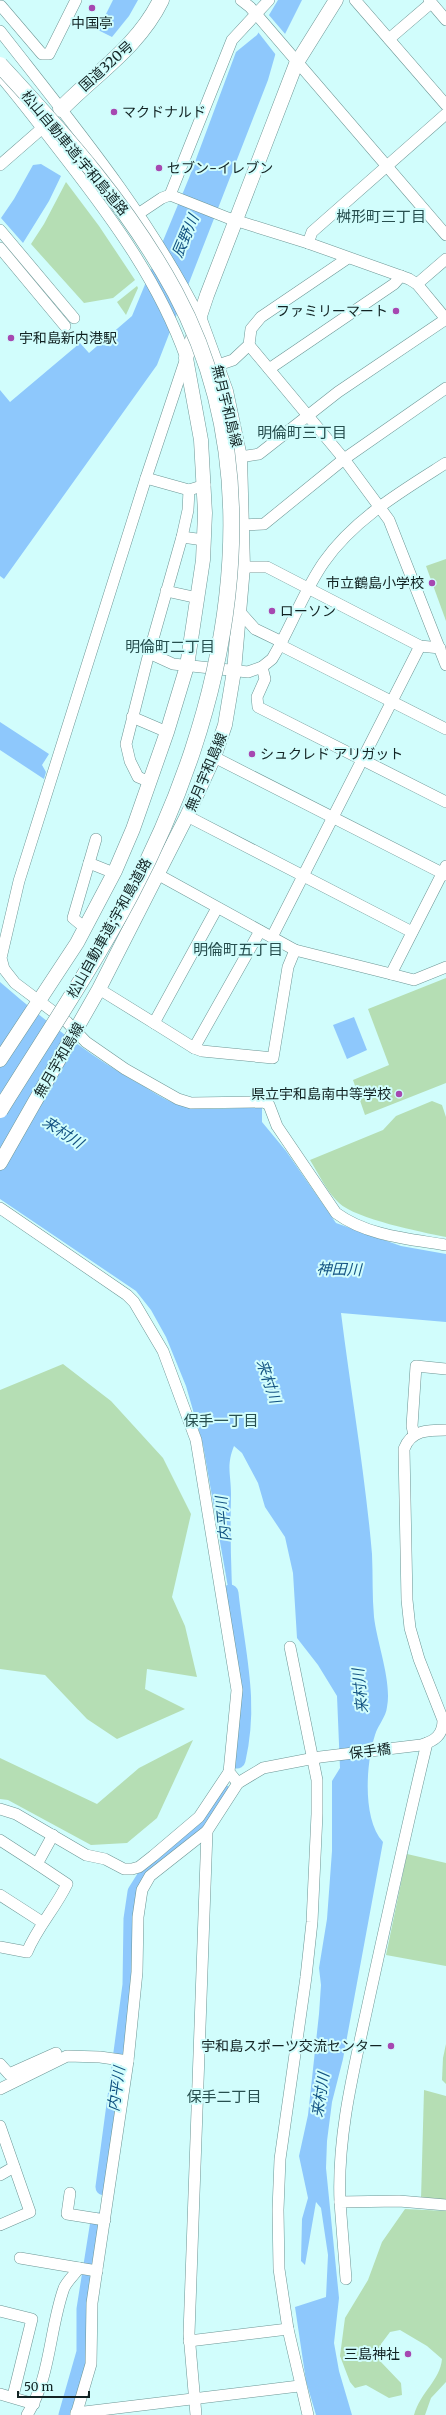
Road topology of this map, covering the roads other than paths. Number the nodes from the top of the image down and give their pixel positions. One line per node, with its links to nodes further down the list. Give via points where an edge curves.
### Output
1 (76, 0): 13 (street, via 49,54)
2 (161, 0): 19 (highway, 国道320号, via 124,52)
3 (241, 0): 9 (street)
4 (269, 0): 9 (street)
5 (336, 0): 15 (main road)
6 (355, 0): 12 (street)
7 (430, 1): 10 (street); 12 (street)
8 (2, 5): 13 (street)
9 (259, 19): 15 (street); 24 (street, via 232,40)
10 (446, 20)
11 (0, 31): 14 (street)
12 (389, 39): 18 (street)
13 (40, 52): 14 (street)
14 (26, 64): 19 (street)
15 (296, 64): 23 (street); 26 (main road)
16 (0, 65): 98 (highway, 松山自動車道;宇和島道路, bridge, via 103,182 147,245 176,294 196,337 219,414 232,519 228,597 218,652 208,700 177,792 159,837 128,900)
17 (0, 76): 21 (street)
18 (446, 105)
19 (61, 109): 21 (street); 25 (street)
20 (446, 114): 23 (street)
21 (42, 128): 22 (street); 40 (street, via 92,192 148,275 173,324)
22 (0, 165)
23 (387, 166): 28 (street); 29 (street, via 312,232)
24 (174, 197): 25 (street, via 162,198); 26 (street)
25 (138, 214): 35 (street)
26 (236, 220): 29 (street); 35 (main road)
27 (0, 230): 36 (street)
28 (446, 235)
29 (308, 243): 31 (street)
30 (0, 248): 38 (street)
31 (348, 258): 33 (street); 39 (street, via 261,317 251,329)
32 (446, 259): 34 (street)
33 (401, 276): 34 (street); 42 (street, via 394,284)
34 (416, 284): 37 (street)
35 (199, 317): 40 (main road); 41 (main road, 無月宇和島線)
36 (74, 318)
37 (446, 319): 44 (street)
38 (65, 326)
39 (249, 345): 41 (street, via 233,360); 42 (street)
40 (186, 358): 48 (street); 49 (main road, 無月宇和島線, via 198,411)
41 (218, 365): 45 (main road, 無月宇和島線, via 234,420)
42 (269, 369): 44 (street)
43 (446, 388): 46 (street)
44 (308, 415): 45 (street, via 259,454); 46 (street)
45 (240, 457): 52 (main road, 無月宇和島線)
46 (344, 459): 51 (street); 52 (street, via 264,524)
47 (446, 463): 51 (street)
48 (146, 478): 50 (street); 93 (street, via 19,881 9,923 2,958 4,969)
49 (205, 485): 50 (street); 54 (main road, 無月宇和島線)
50 (189, 490): 53 (street)
51 (381, 506): 56 (street, via 338,543); 62 (street, via 389,520)
52 (243, 525): 55 (main road, 無月宇和島線)
53 (182, 538): 54 (street); 57 (street)
54 (204, 540): 58 (main road, 無月宇和島線)
55 (244, 567): 56 (street, via 267,567); 59 (main road, 無月宇和島線)
56 (308, 588): 60 (street); 61 (street)
57 (166, 591): 58 (street); 63 (street)
58 (198, 598): 65 (main road, 無月宇和島線)
59 (239, 611): 60 (street, via 255,629); 67 (main road, 無月宇和島線)
60 (281, 643): 66 (street, via 272,659); 68 (street)
61 (420, 646): 62 (street); 68 (street)
62 (440, 648): 64 (street)
63 (149, 653): 65 (street, via 173,664); 69 (street)
64 (446, 665)
65 (186, 666): 67 (street); 71 (main road, 無月宇和島線)
66 (262, 667): 67 (street, via 248,672); 73 (street, via 265,679 257,697 258,707)
67 (234, 671): 72 (main road, 無月宇和島線, via 225,725)
68 (392, 702): 70 (street); 73 (street)
69 (132, 718): 71 (street); 74 (street, via 126,744 130,761 138,777)
70 (446, 729)
71 (167, 732): 74 (main road, 無月宇和島線)
72 (214, 757): 76 (main road, 無月宇和島線); 77 (street)
73 (362, 759): 75 (street); 77 (street)
74 (150, 782): 81 (main road, 無月宇和島線)
75 (446, 802)
76 (187, 816): 82 (main road, 無月宇和島線); 83 (street)
77 (333, 818): 80 (street); 83 (street)
78 (96, 839): 79 (street)
79 (89, 863): 81 (street); 85 (street, via 73,918)
80 (445, 871): 87 (street)
81 (114, 873): 85 (main road, 無月宇和島線)
82 (157, 874): 84 (street); 92 (main road, 無月宇和島線)
83 (303, 876): 87 (street); 88 (street)
84 (217, 908): 86 (street); 94 (street)
85 (85, 928): 93 (main road, 無月宇和島線)
86 (260, 931): 88 (street); 96 (street)
87 (412, 932): 91 (street)
88 (272, 937): 89 (street)
89 (295, 950): 91 (street); 96 (street, via 288,967 273,1058)
90 (446, 967): 91 (street, via 414,980)
91 (391, 974)
92 (100, 989): 94 (street); 95 (main road, 無月宇和島線)
93 (36, 1002): 95 (street); 97 (main road, 無月宇和島線)
94 (154, 1023): 96 (street)
95 (74, 1034): 99 (main road, 無月宇和島線); 101 (street, via 125,1069 178,1099 192,1103 264,1102 269,1105 276,1126 336,1213 346,1220 390,1236)
96 (194, 1048)
97 (0, 1060)
98 (0, 1110)
99 (0, 1163)
100 (0, 1208): 108 (street, via 127,1295 156,1338 171,1369 196,1440 201,1464 206,1508 236,1683 237,1704)
101 (446, 1245)
102 (446, 1369): 104 (street, via 416,1366 412,1426)
103 (446, 1430): 104 (street, via 422,1431)
104 (414, 1435): 106 (street, via 407,1440 404,1449 407,1600 410,1628 443,1720 439,1736)
105 (290, 1647): 107 (street)
106 (424, 1744): 107 (street, 保手橋); 126 (street, via 354,2071 340,2148)
107 (316, 1758): 109 (street, 保手橋, via 263,1768); 134 (street, via 317,1814 312,1922 280,2159 279,2269)
108 (229, 1772): 109 (street); 112 (street, via 198,1817 138,1867 124,1869 105,1859 86,1855)
109 (238, 1782): 111 (street)
110 (0, 1809): 112 (street, via 16,1814)
111 (207, 1830): 119 (street, via 150,1876 142,1890 138,1917 137,1972); 135 (street)
112 (53, 1835): 114 (street)
113 (0, 1840): 114 (street)
114 (37, 1864): 116 (street, via 67,1884 52,1912)
115 (0, 1895): 116 (street)
116 (42, 1922): 117 (street, via 27,1952)
117 (0, 1947)
118 (67, 2056): 119 (street); 120 (street, via 59,2051 9,2074); 121 (street)
119 (123, 2060): 128 (street)
120 (0, 2064)
121 (0, 2089)
122 (1, 2130): 123 (street)
123 (14, 2167): 124 (street); 129 (street, via 30,2212)
124 (0, 2175)
125 (70, 2193): 128 (street, via 67,2214)
126 (340, 2202): 127 (street); 132 (street)
127 (446, 2205)
128 (100, 2219): 131 (street)
129 (0, 2225)
130 (20, 2258): 131 (street)
131 (89, 2270): 140 (street, via 65,2287 44,2378); 141 (street, via 92,2303 91,2364)
132 (346, 2279)
133 (0, 2311): 138 (street, via 32,2319)
134 (288, 2329): 135 (street); 136 (street)
135 (189, 2341): 139 (street)
136 (299, 2386): 139 (street); 144 (street)
137 (0, 2394): 138 (street)
138 (13, 2396): 140 (street)
139 (194, 2398): 141 (street); 143 (street)
140 (34, 2404): 142 (street)
141 (76, 2414)
142 (27, 2415)
143 (196, 2415)
144 (308, 2415)

